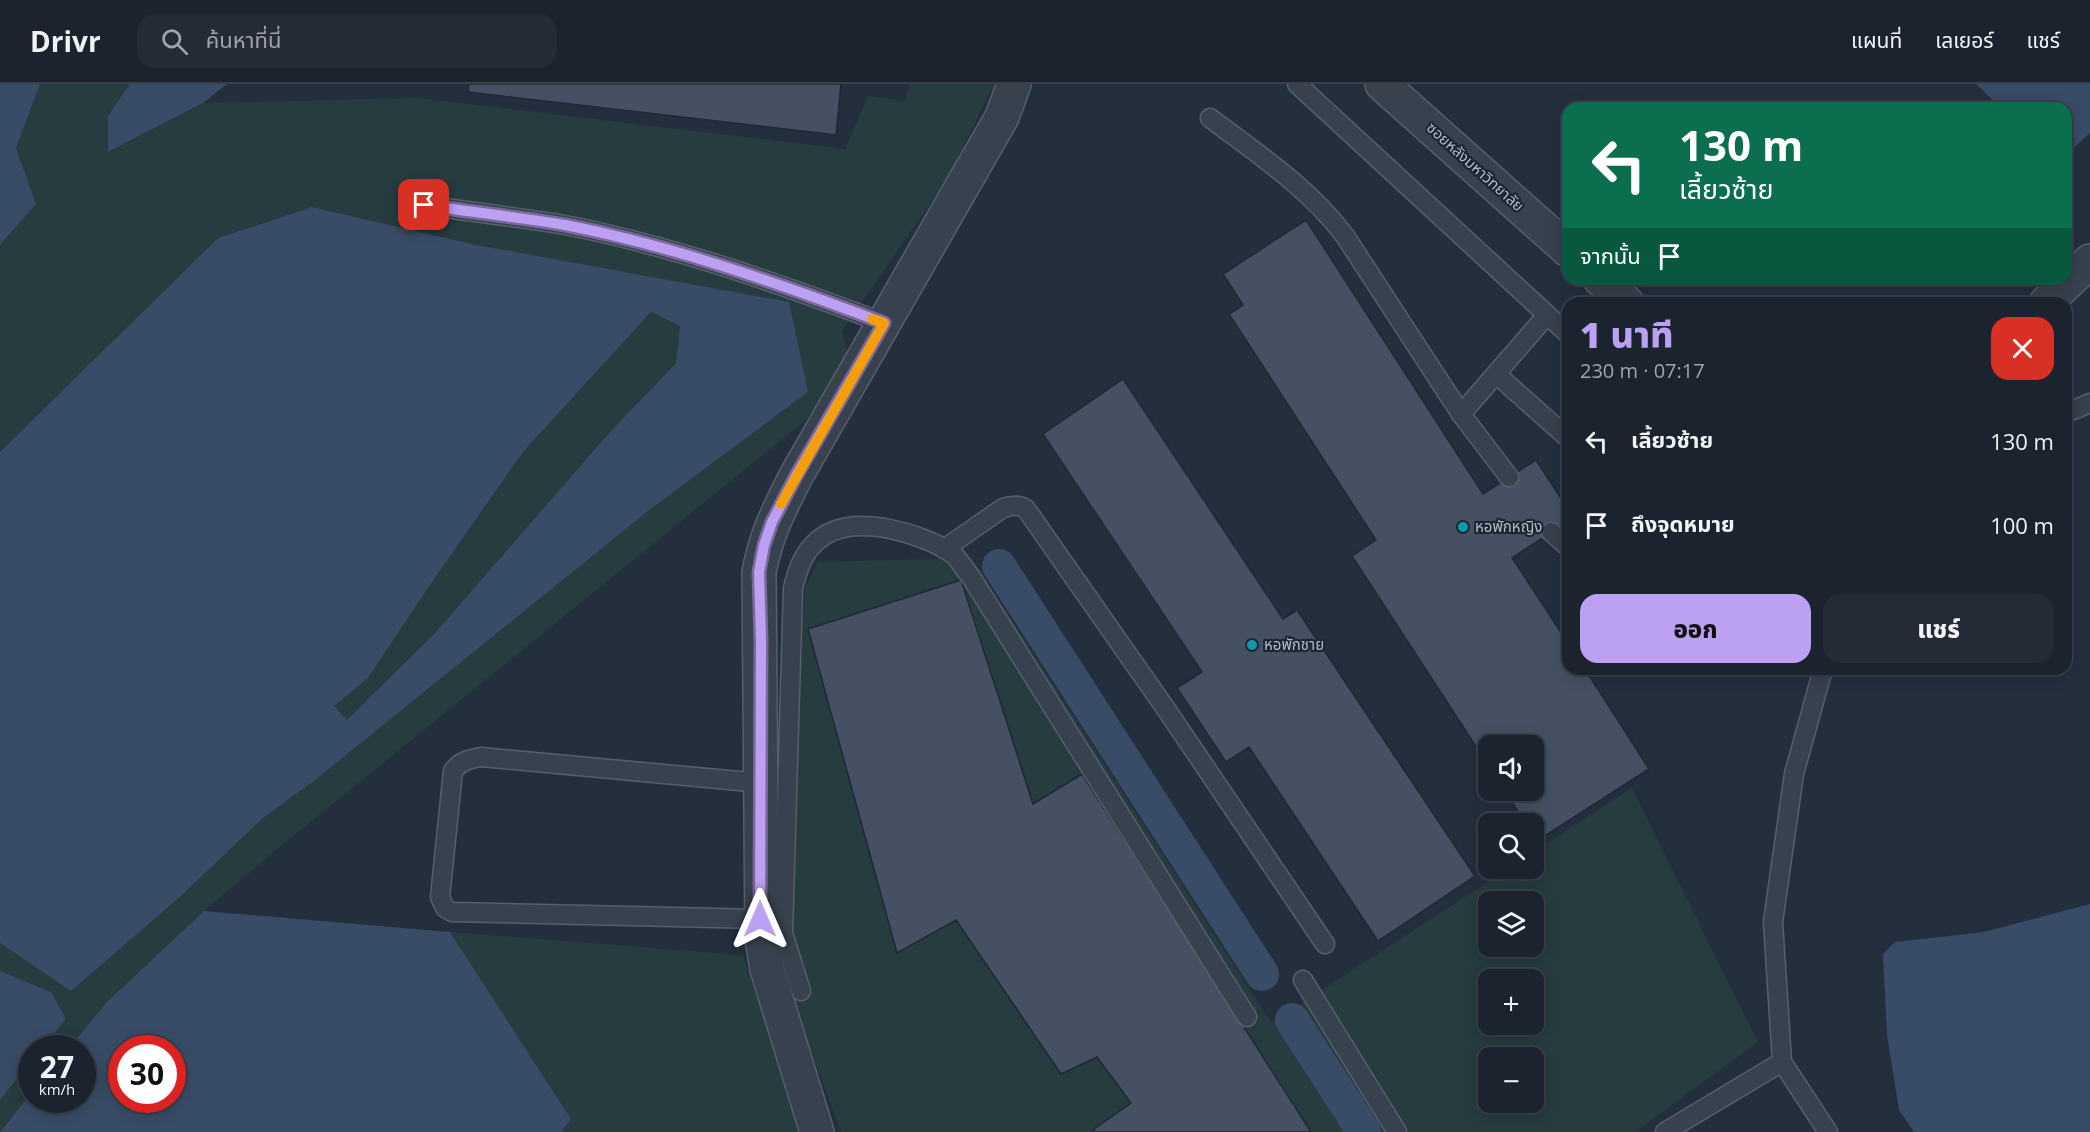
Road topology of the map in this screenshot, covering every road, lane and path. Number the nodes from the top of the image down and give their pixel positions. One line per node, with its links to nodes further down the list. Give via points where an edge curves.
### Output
1 (1014, 84): 14 (street, via 1002,117)
2 (1297, 84): 13 (lane)
3 (1382, 84): 6 (street, ซอยหลังมหาวิทยาลัย)
4 (1210, 118): 19 (lane, via 1300,187 1332,218)
5 (424, 205): 14 (lane, via 565,225 657,247 782,285)
6 (1562, 245)
7 (2090, 261): 8 (street)
8 (2072, 278)
9 (1607, 285): 11 (street)
10 (2065, 285): 12 (street)
11 (1620, 297)
12 (2052, 297)
13 (1547, 315): 15 (lane); 16 (lane)
14 (884, 323): 26 (street, via 796,476 764,545 759,572)
15 (1562, 329)
16 (1496, 374): 19 (lane); 20 (lane)
17 (2090, 403): 18 (lane)
18 (2072, 410)
19 (1461, 414): 21 (lane)
20 (1562, 433)
21 (1509, 477)
22 (1551, 532): 23 (lane)
23 (1562, 542)
24 (944, 549): 28 (lane, via 1003,508 1026,509); 30 (lane, via 915,536 866,526 834,531 823,537 800,564 793,588 783,933); 31 (lane, via 954,555 970,577)
25 (1821, 675): 32 (lane, via 1794,774 1773,922)
26 (761, 783): 27 (street); 27 (lane, via 482,757 467,760 453,771 440,897 452,912)
27 (760, 919): 33 (street, via 767,969)
28 (1325, 944)
29 (1303, 980): 34 (lane)
30 (801, 991)
31 (1247, 1017)
32 (1782, 1062): 35 (lane); 36 (lane)
33 (817, 1132)
34 (1397, 1132)
35 (1665, 1132)
36 (1828, 1132)

